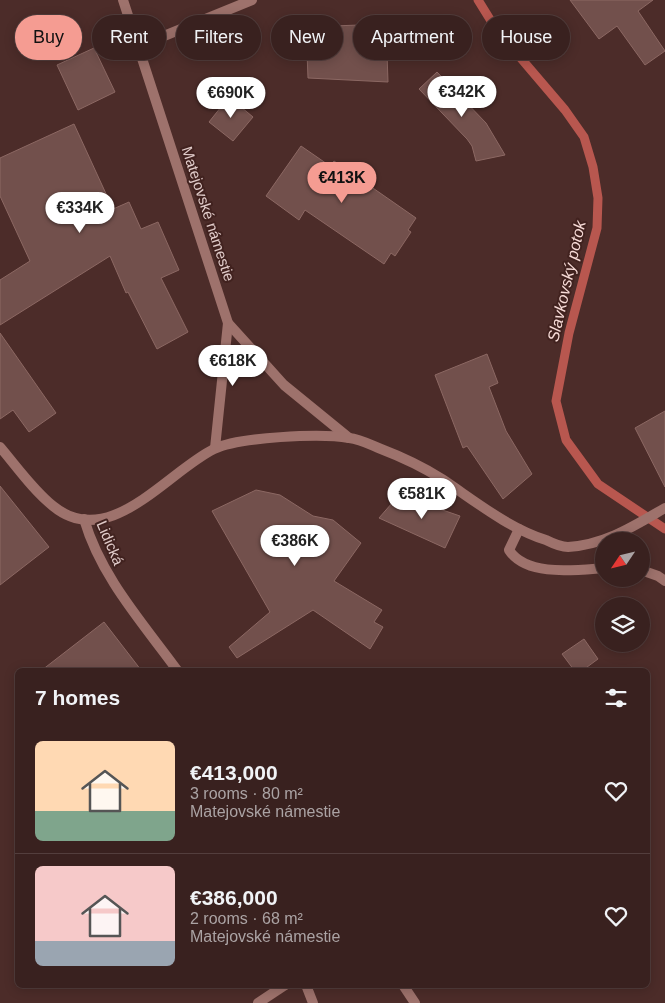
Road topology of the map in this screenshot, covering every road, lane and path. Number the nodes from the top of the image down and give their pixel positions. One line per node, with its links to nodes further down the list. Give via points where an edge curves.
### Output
1 (123, 0): 3 (street, Matejovské námestie)
2 (252, 0): 4 (street)
3 (127, 15)
4 (166, 35)
5 (141, 60): 6 (street, Matejovské námestie)
6 (228, 323): 7 (street, Matejovské námestie, via 284,385); 9 (street, Matejovské námestie)
7 (349, 438): 9 (street, Matejovské námestie, via 263,438); 12 (street, Matejovské námestie, via 399,456 440,478)
8 (0, 447): 11 (street, Lidická, via 53,507)
9 (215, 448): 11 (street, Matejovské námestie, via 126,511 101,520)
10 (665, 508): 12 (street, Matejovské námestie, via 612,538 566,547)
11 (84, 520): 16 (street, Lidická, via 106,573)
12 (519, 529): 13 (street, via 510,550 514,557 526,564 544,569)
13 (595, 568)
14 (650, 573): 15 (street)
15 (665, 581)
16 (176, 668)
17 (280, 988): 20 (street)
18 (307, 988): 21 (street)
19 (405, 988): 22 (street)
20 (258, 1003)
21 (313, 1003)
22 (415, 1003)

